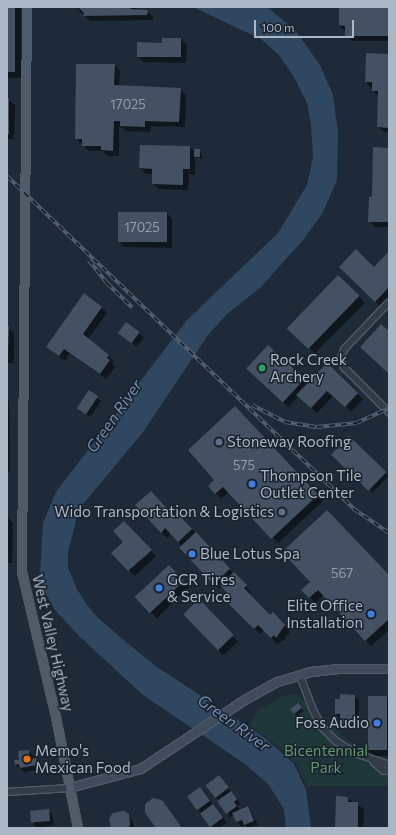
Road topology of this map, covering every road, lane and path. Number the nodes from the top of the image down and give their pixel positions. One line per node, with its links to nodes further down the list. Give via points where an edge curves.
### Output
1 (27, 7): 9 (main road, West Valley Highway, via 22,572)
2 (389, 303): 3 (street, via 345,348 341,359 344,367)
3 (389, 412)
4 (389, 669): 5 (main road, via 339,669)
5 (300, 675): 6 (street, via 322,727 345,748); 9 (main road, via 273,683 142,769)
6 (367, 757): 7 (street); 8 (street, via 384,771)
7 (389, 765)
8 (389, 770)
9 (70, 788): 10 (street); 11 (main road, West Valley Highway)
10 (7, 792)
11 (78, 828)

